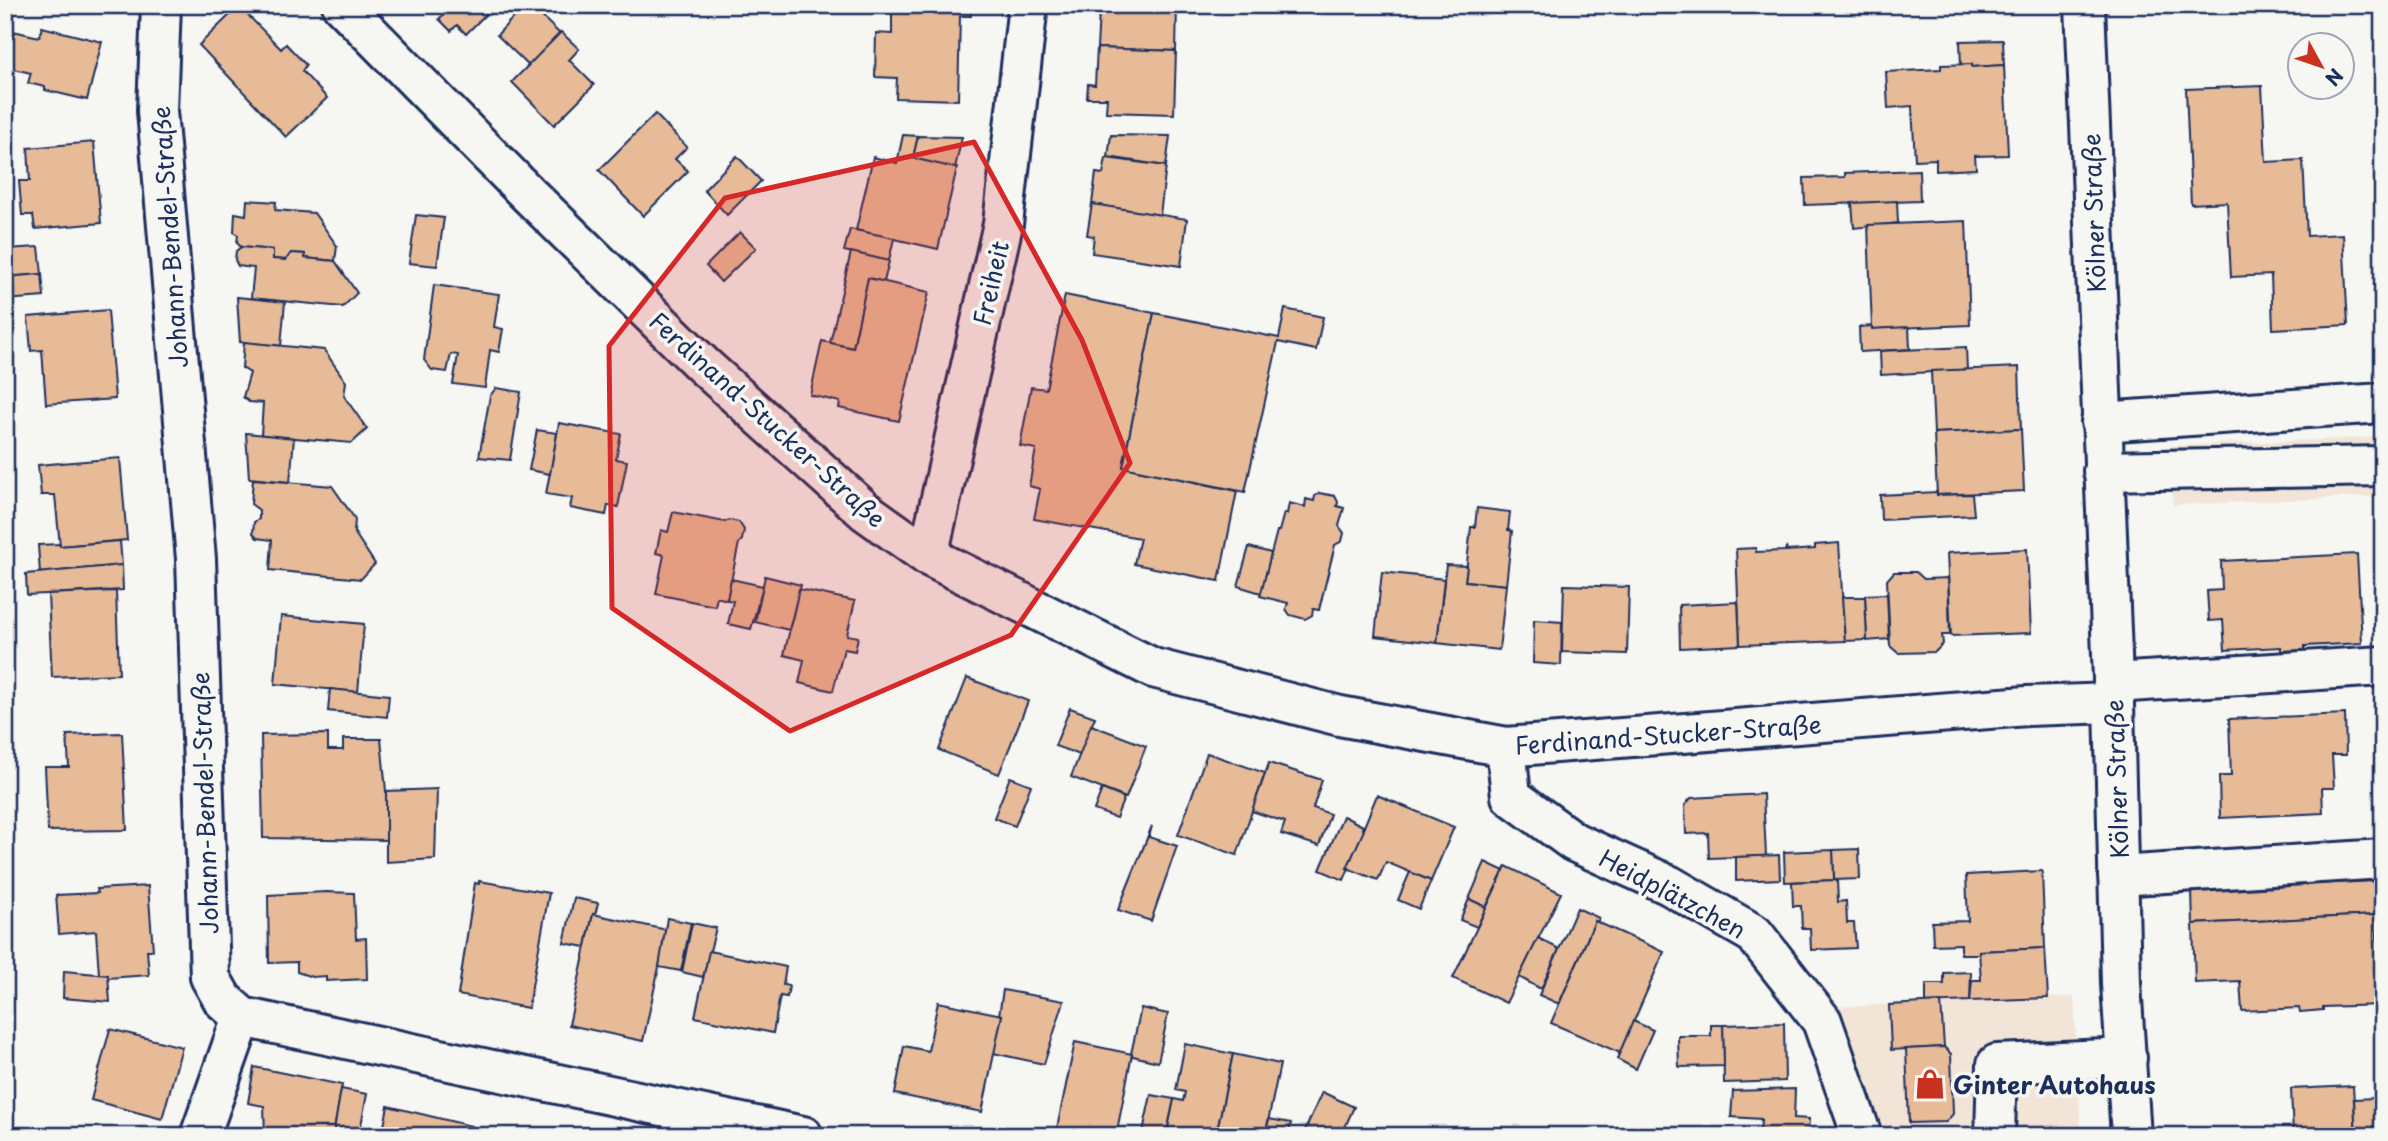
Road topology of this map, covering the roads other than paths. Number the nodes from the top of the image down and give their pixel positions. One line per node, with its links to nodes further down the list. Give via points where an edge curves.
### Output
1 (161, 5): 15 (street, Johann-Bendel-Straße, via 157,111 195,559 210,977 223,1000)
2 (342, 5): 9 (street, Ferdinand-Stucker-Straße, via 703,365 865,510)
3 (1028, 5): 9 (street, Freiheit, via 1003,224)
4 (2085, 5): 6 (street, Kölner Straße)
5 (2383, 403): 6 (street)
6 (2101, 422): 8 (street, Kölner Straße)
7 (2383, 466): 8 (street)
8 (2103, 471): 11 (street, Kölner Straße)
9 (929, 556): 12 (street, Ferdinand-Stucker-Straße, via 1153,668 1340,716)
10 (2383, 667): 11 (street, Ferdinand-Stucker-Straße)
11 (2113, 693): 12 (street, Ferdinand-Stucker-Straße, via 2027,706); 14 (street, Kölner Straße)
12 (1506, 747): 19 (street, Heidplätzchen, via 1511,796 1574,842 1669,884 1754,934 1822,1021)
13 (2383, 859): 14 (street)
14 (2118, 876): 16 (street, Kölner Straße)
15 (242, 1017): 17 (street); 18 (street)
16 (2127, 1058): 20 (street, via 1997,1064); 21 (street, Kölner Straße)
17 (200, 1136)
18 (803, 1136)
19 (1862, 1136)
20 (1995, 1136)
21 (2132, 1136)

